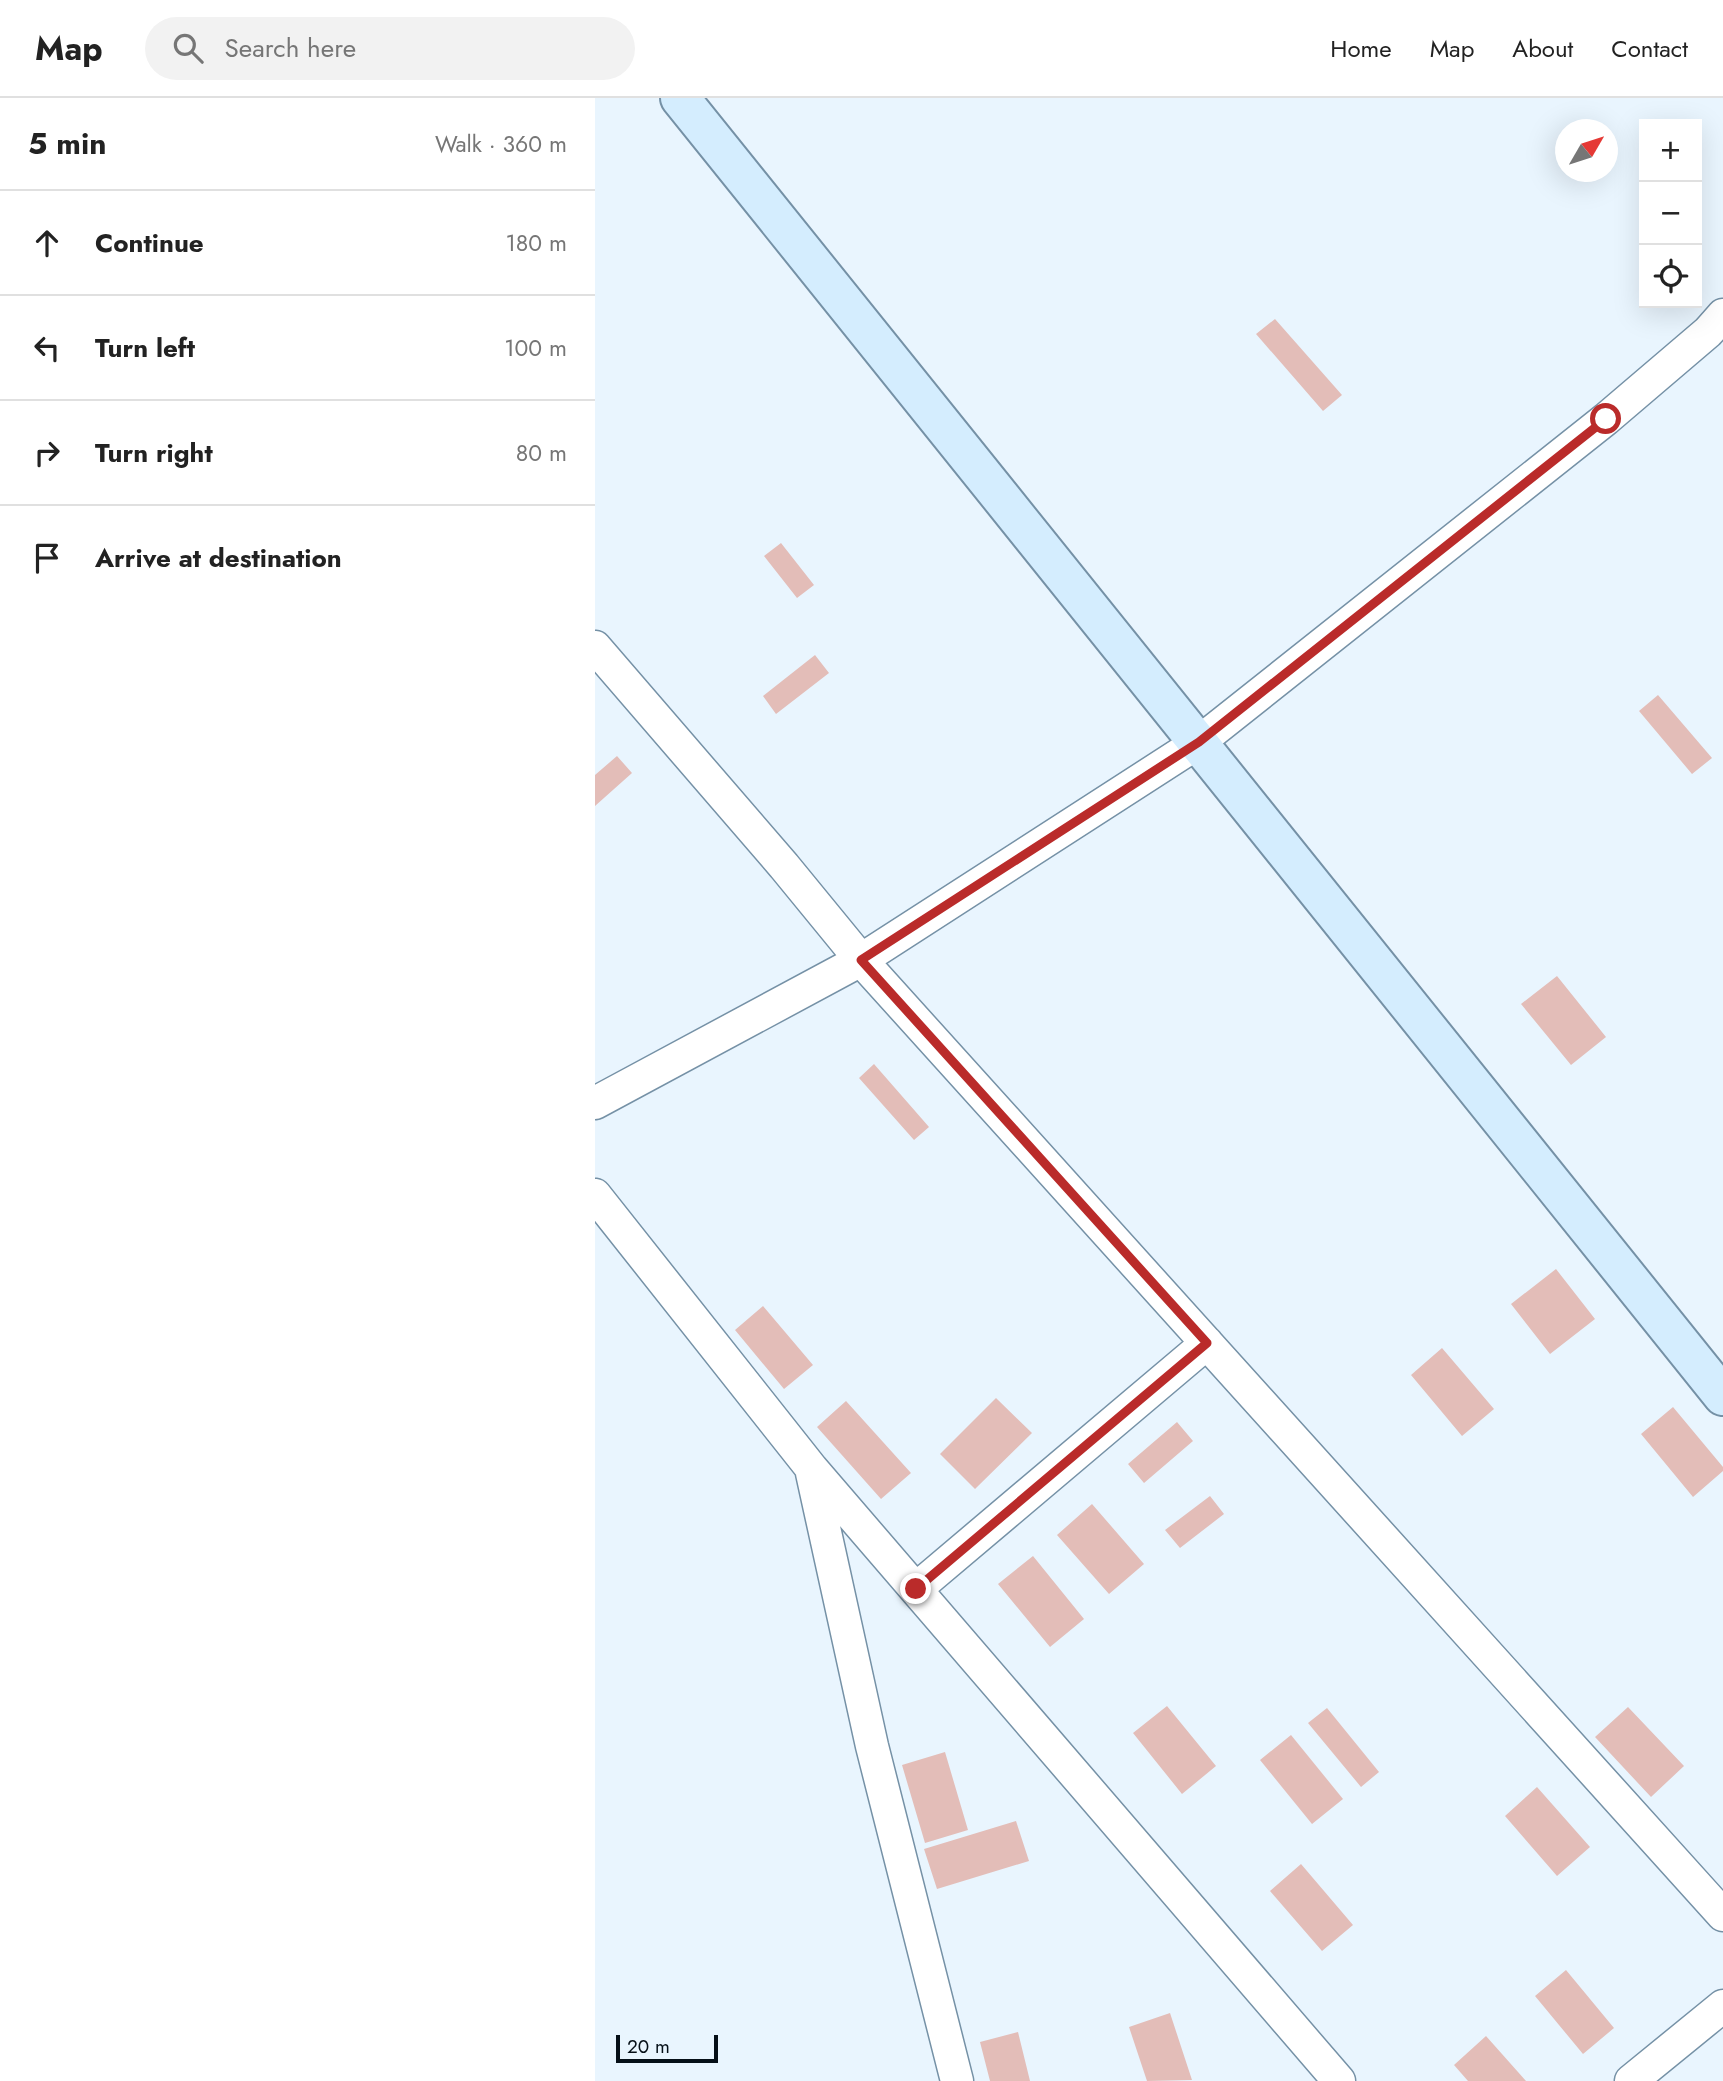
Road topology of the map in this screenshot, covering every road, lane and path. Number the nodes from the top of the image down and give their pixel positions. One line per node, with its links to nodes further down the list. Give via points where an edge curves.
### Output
1 (680, 98): 4 (main road)
2 (1723, 316): 4 (street, via 1606,419)
3 (595, 647): 5 (street)
4 (1199, 742): 5 (street); 9 (main road)
5 (861, 960): 6 (street); 8 (street)
6 (595, 1103)
7 (595, 1195): 10 (street)
8 (1207, 1343): 11 (street); 12 (street)
9 (1723, 1396)
10 (811, 1469): 11 (street); 14 (street, via 872,1746)
11 (916, 1589): 15 (street)
12 (1723, 1915)
13 (1723, 2006): 16 (street)
14 (957, 2081)
15 (1339, 2081)
16 (1631, 2081)

